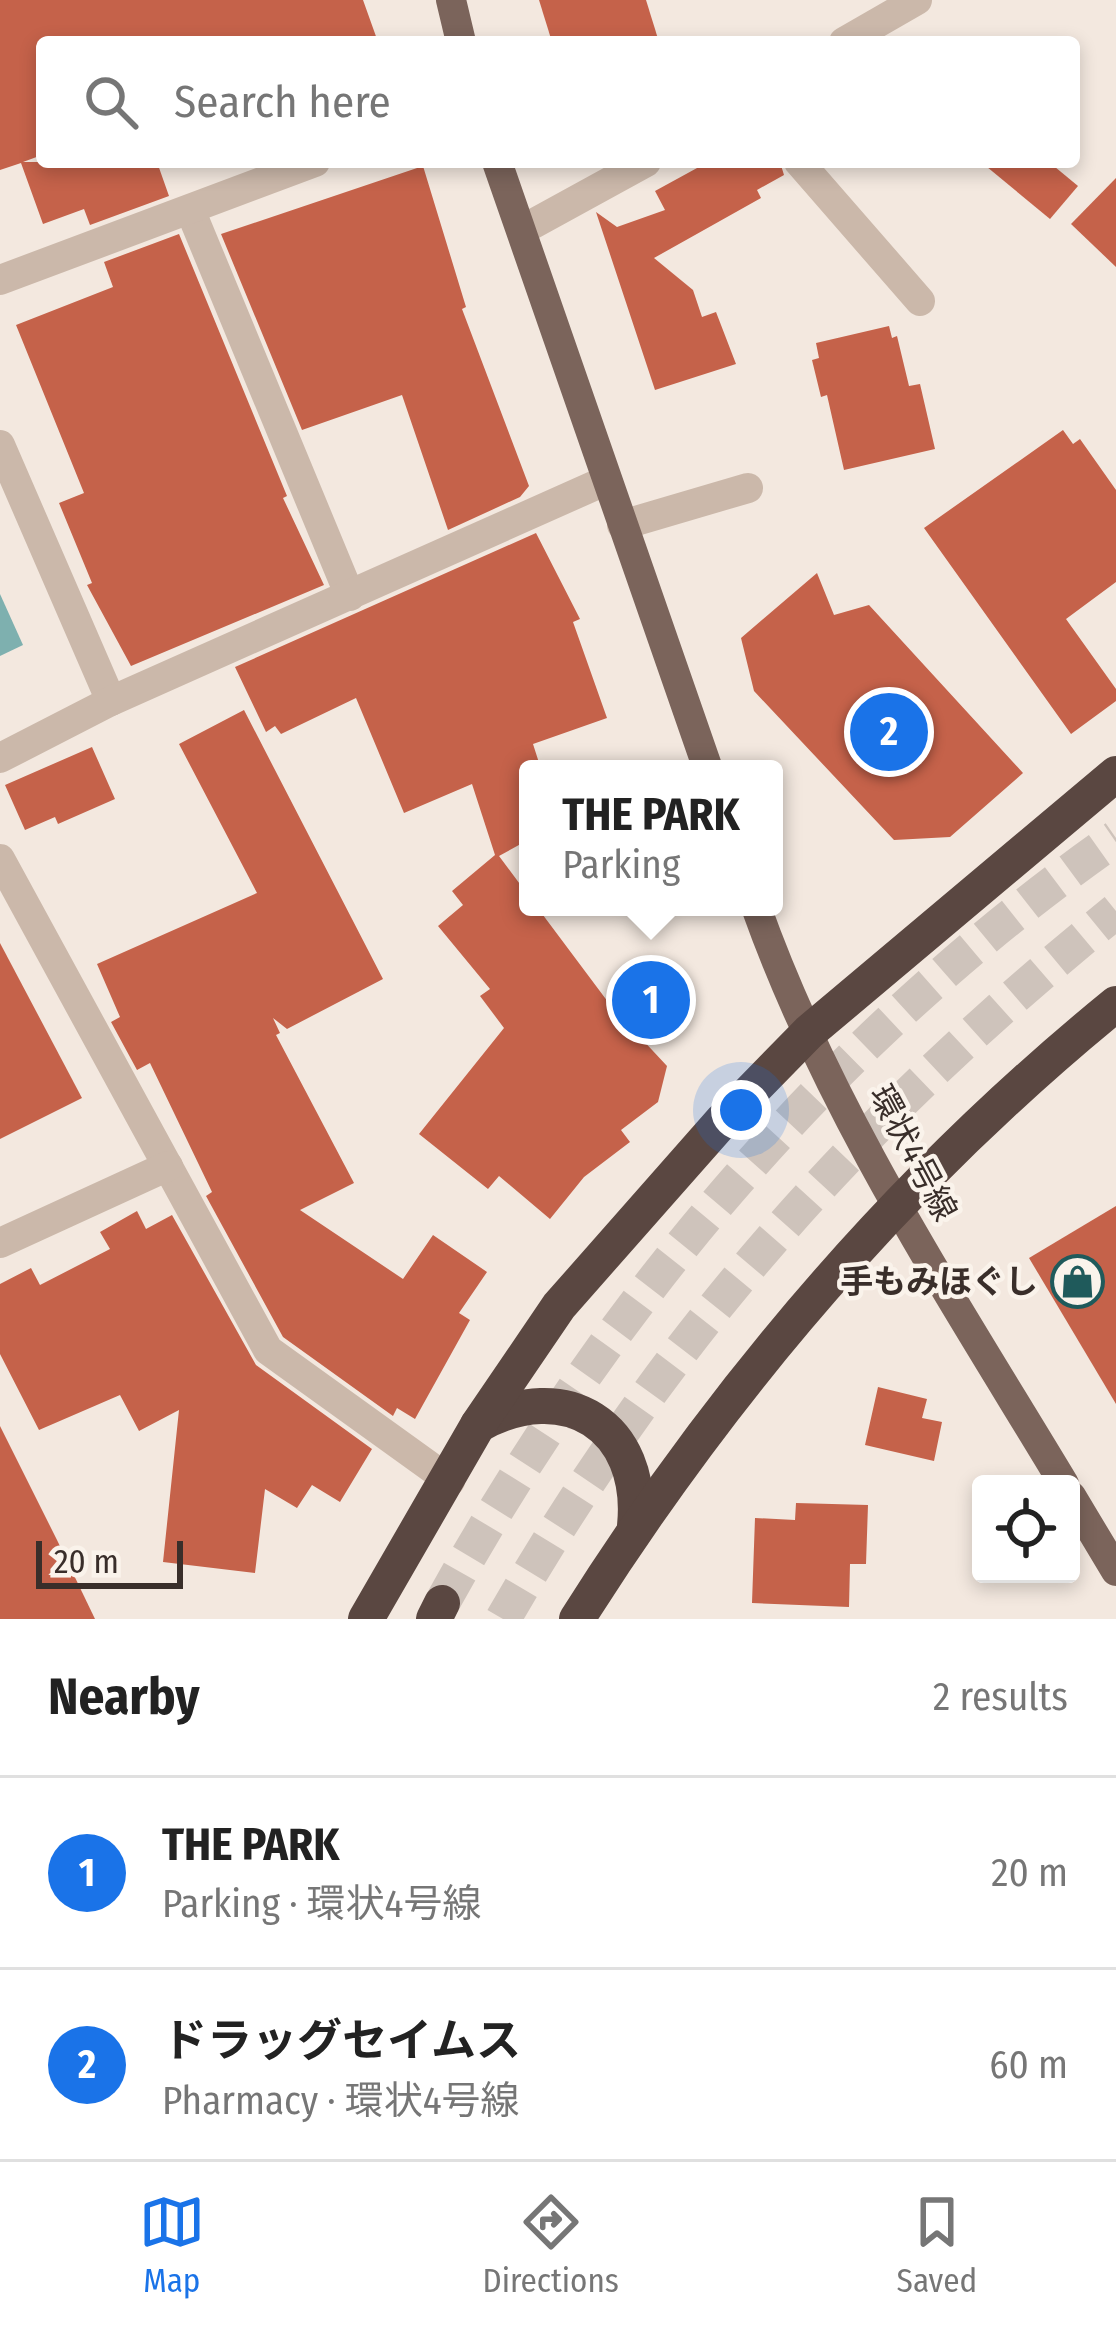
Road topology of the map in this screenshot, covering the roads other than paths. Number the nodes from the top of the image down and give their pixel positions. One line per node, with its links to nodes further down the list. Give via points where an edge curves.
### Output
1 (451, 0): 3 (main road)
2 (916, 0): 4 (street)
3 (459, 36)
4 (854, 36)
5 (300, 168): 9 (street)
6 (499, 168): 10 (main road)
7 (635, 168): 10 (street)
8 (804, 168): 12 (street)
9 (191, 212): 11 (street); 17 (street)
10 (522, 230): 14 (main road)
11 (0, 280)
12 (920, 301)
13 (0, 445): 18 (street)
14 (607, 480): 16 (main road); 17 (street)
15 (748, 488): 16 (street)
16 (622, 525): 20 (main road)
17 (350, 596): 18 (street)
18 (111, 701): 19 (street)
19 (0, 758)
20 (705, 760)
21 (1116, 774): 25 (highway)
22 (0, 860): 26 (street)
23 (761, 916): 25 (main road, 環状4号線)
24 (1116, 1004): 27 (highway)
25 (809, 1032): 27 (main road, 環状4号線); 29 (highway, via 559,1306)
26 (168, 1166): 28 (street); 31 (street, via 268,1350)
27 (896, 1204): 30 (main road, 環状4号線); 33 (highway, via 718,1408)
28 (0, 1243)
29 (478, 1425): 31 (highway); 33 (highway, via 531,1405 587,1415 628,1456)
30 (1059, 1475)
31 (450, 1480): 35 (highway)
32 (1080, 1511): 34 (main road)
33 (635, 1526): 36 (highway)
34 (1116, 1571)
35 (367, 1619)
36 (577, 1619)

